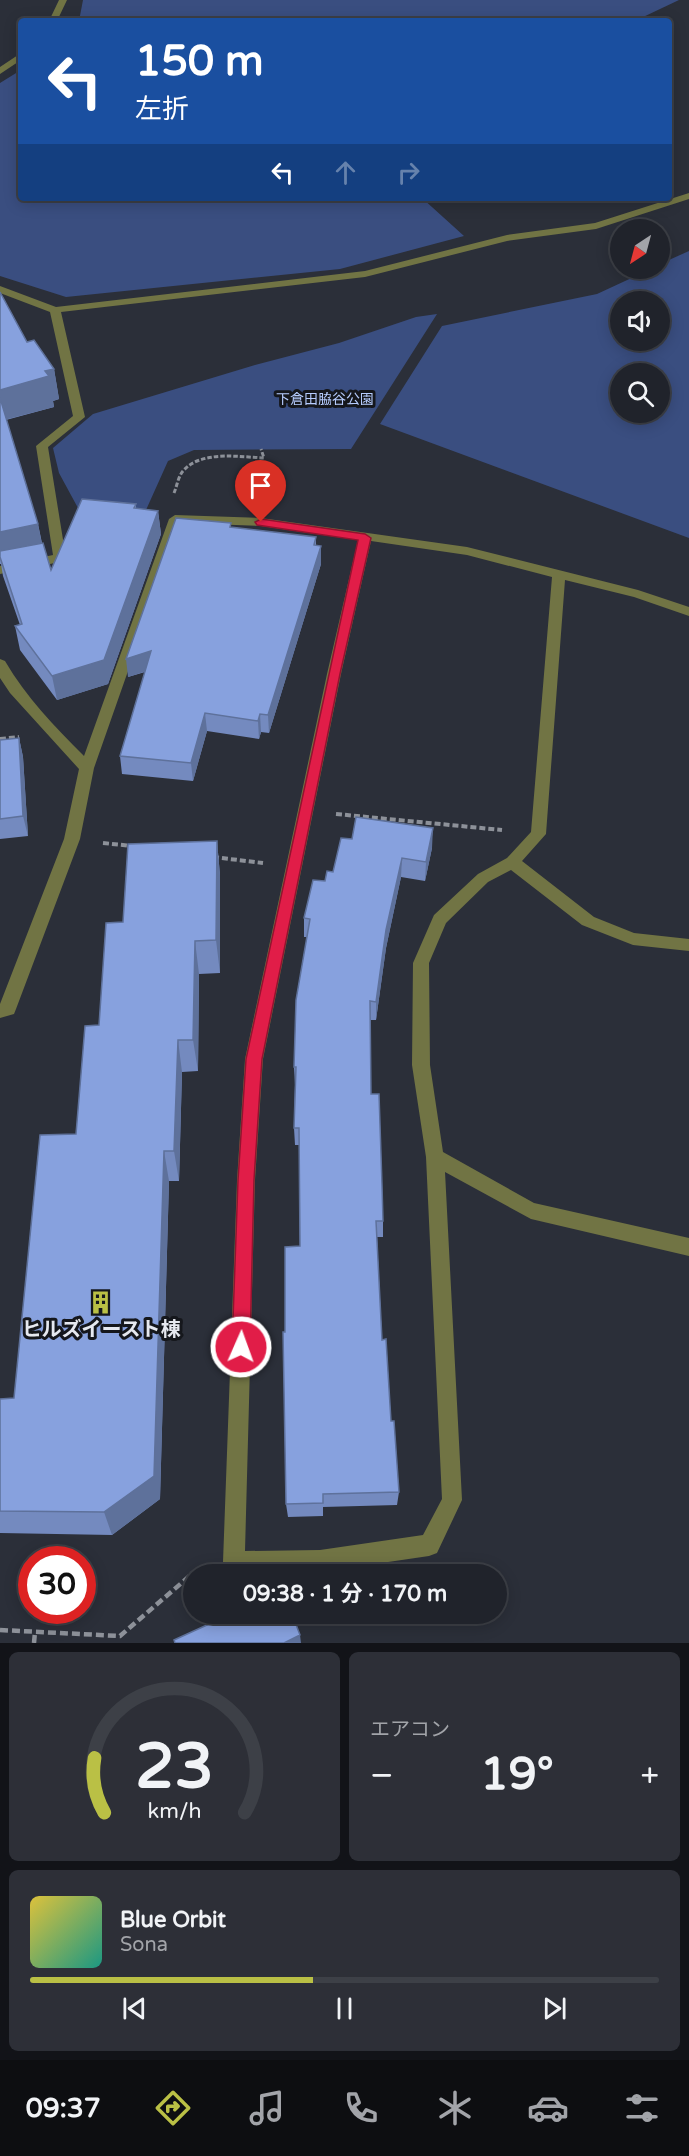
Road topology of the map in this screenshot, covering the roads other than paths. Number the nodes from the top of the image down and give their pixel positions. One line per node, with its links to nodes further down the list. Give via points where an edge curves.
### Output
1 (63, 0): 2 (street)
2 (54, 18)
3 (18, 58): 4 (street)
4 (0, 71)
5 (689, 196): 7 (street, via 596,225 507,238 365,274)
6 (0, 289): 7 (street)
7 (55, 310): 9 (street, via 79,417 42,447 60,558)
8 (365, 538): 10 (street, via 467,551); 13 (street, via 261,522 175,519); 17 (street, via 254,1059 246,1180 234,1562 320,1561 429,1545 452,1500)
9 (0, 570)
10 (560, 573): 11 (street); 14 (street, via 538,834)
11 (689, 612)
12 (0, 664): 13 (street, via 4,677)
13 (87, 768): 16 (street, via 72,839 8,1009)
14 (512, 862): 15 (street, via 588,921 633,939); 17 (street, via 483,878 440,919 421,963 422,1065)
15 (689, 945)
16 (0, 1011)
17 (435, 1157): 18 (street, via 531,1211)
18 (689, 1247)

